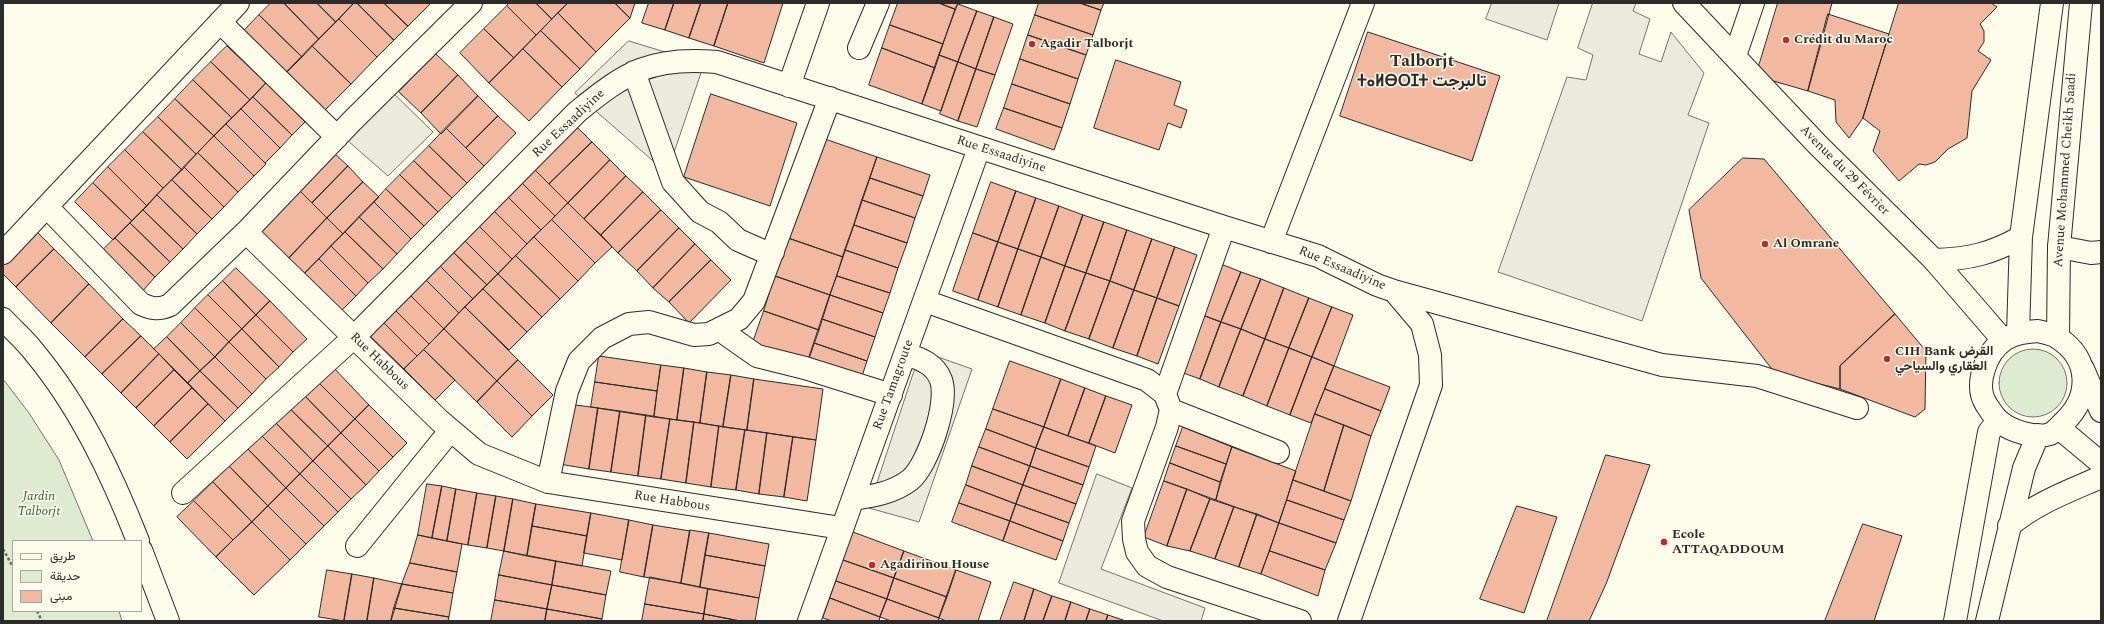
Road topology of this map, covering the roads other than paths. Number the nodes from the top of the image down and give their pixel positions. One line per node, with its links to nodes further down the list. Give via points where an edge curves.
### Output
1 (238, 3): 10 (street)
2 (471, 3): 16 (street)
3 (818, 3): 14 (street)
4 (878, 3): 11 (street)
5 (1363, 3): 22 (street)
6 (1684, 3): 12 (street, Avenue du 29 Février)
7 (1753, 3): 12 (street)
8 (2052, 3): 21 (street)
9 (2081, 3): 23 (street, Avenue Mohammed Cheikh Saadi)
10 (220, 22): 16 (street); 18 (street)
11 (859, 48)
12 (1735, 56): 27 (street, Avenue du 29 Février, via 1817,144)
13 (634, 72): 14 (street, Rue Essaadiyine, via 667,62 717,62); 24 (street, via 673,182 700,212 719,222 738,240 763,251); 34 (street, Rue Essaadiyine, via 610,85 577,112)
14 (789, 86): 15 (street, Rue Essaadiyine)
15 (830, 98): 17 (street, Rue Essaadiyine); 24 (street)
16 (337, 137): 20 (street)
17 (979, 148): 19 (street, Rue Essaadiyine); 29 (street, Rue Tamagroute)
18 (46, 207): 20 (street, via 141,304 151,309 161,309 170,305); 26 (street)
19 (1224, 227): 22 (street, Rue Essaadiyine); 38 (street)
20 (246, 232): 34 (street, Rue Habbous)
21 (2021, 237): 27 (street, via 1983,255 1958,260); 32 (street)
22 (1271, 242): 28 (street, Rue Essaadiyine, via 1318,256 1377,286)
23 (2058, 247): 25 (street, via 2091,253); 33 (street, Avenue Mohammed Cheikh Saadi)
24 (773, 252): 31 (street, via 754,301 739,319)
25 (2101, 252)
26 (3, 253)
27 (1934, 260): 32 (street, Avenue du 29 Février)
28 (1394, 291): 39 (street, via 1662,365 1757,376); 59 (street, Rue Essaadiyine, via 1422,324 1430,355 1431,385)
29 (925, 301): 35 (street, Rue Tamagroute); 38 (street, via 1147,380)
30 (3, 319): 53 (street, via 35,352 71,404 95,446)
31 (720, 330): 37 (street, via 758,356); 48 (street, via 694,335 649,322 629,324 602,338 579,361 567,391)
32 (2011, 336): 33 (street, via 2038,331); 41 (street, via 1988,357 1981,379 1985,402)
33 (2058, 337): 36 (street, via 2073,350)
34 (354, 338): 43 (street, Rue Habbous); 49 (street, Rue Essaadiyine)
35 (906, 354): 37 (street, Rue Tamagroute); 50 (street, via 924,360 933,367 941,380 943,396 936,430 921,467 910,480 884,494)
36 (2082, 369): 40 (street); 42 (street, via 2084,391 2075,412)
37 (891, 395): 50 (street, Rue Tamagroute)
38 (1168, 402): 45 (street); 58 (street, via 1167,427 1133,521 1137,552 1147,566 1167,577)
39 (1857, 408)
40 (2101, 411)
41 (1998, 421): 44 (street, via 2016,432); 60 (street, via 1989,432)
42 (2059, 428): 44 (street, via 2050,434); 46 (street)
43 (450, 431): 48 (street, Rue Habbous, via 479,454); 54 (street)
44 (2038, 435): 51 (street, via 2024,468)
45 (1278, 452)
46 (2101, 463)
47 (2101, 477): 51 (street, via 2038,505 2022,514)
48 (548, 482): 52 (street, Rue Habbous)
49 (184, 493)
50 (853, 499): 52 (street, Rue Tamagroute)
51 (2009, 526): 61 (street)
52 (841, 528): 57 (street, Rue Tamagroute)
53 (138, 540)
54 (357, 546)
55 (142, 553): 56 (street)
56 (168, 621)
57 (808, 621)
58 (1300, 621)
59 (1349, 621)
60 (1955, 621)
61 (1987, 621)

